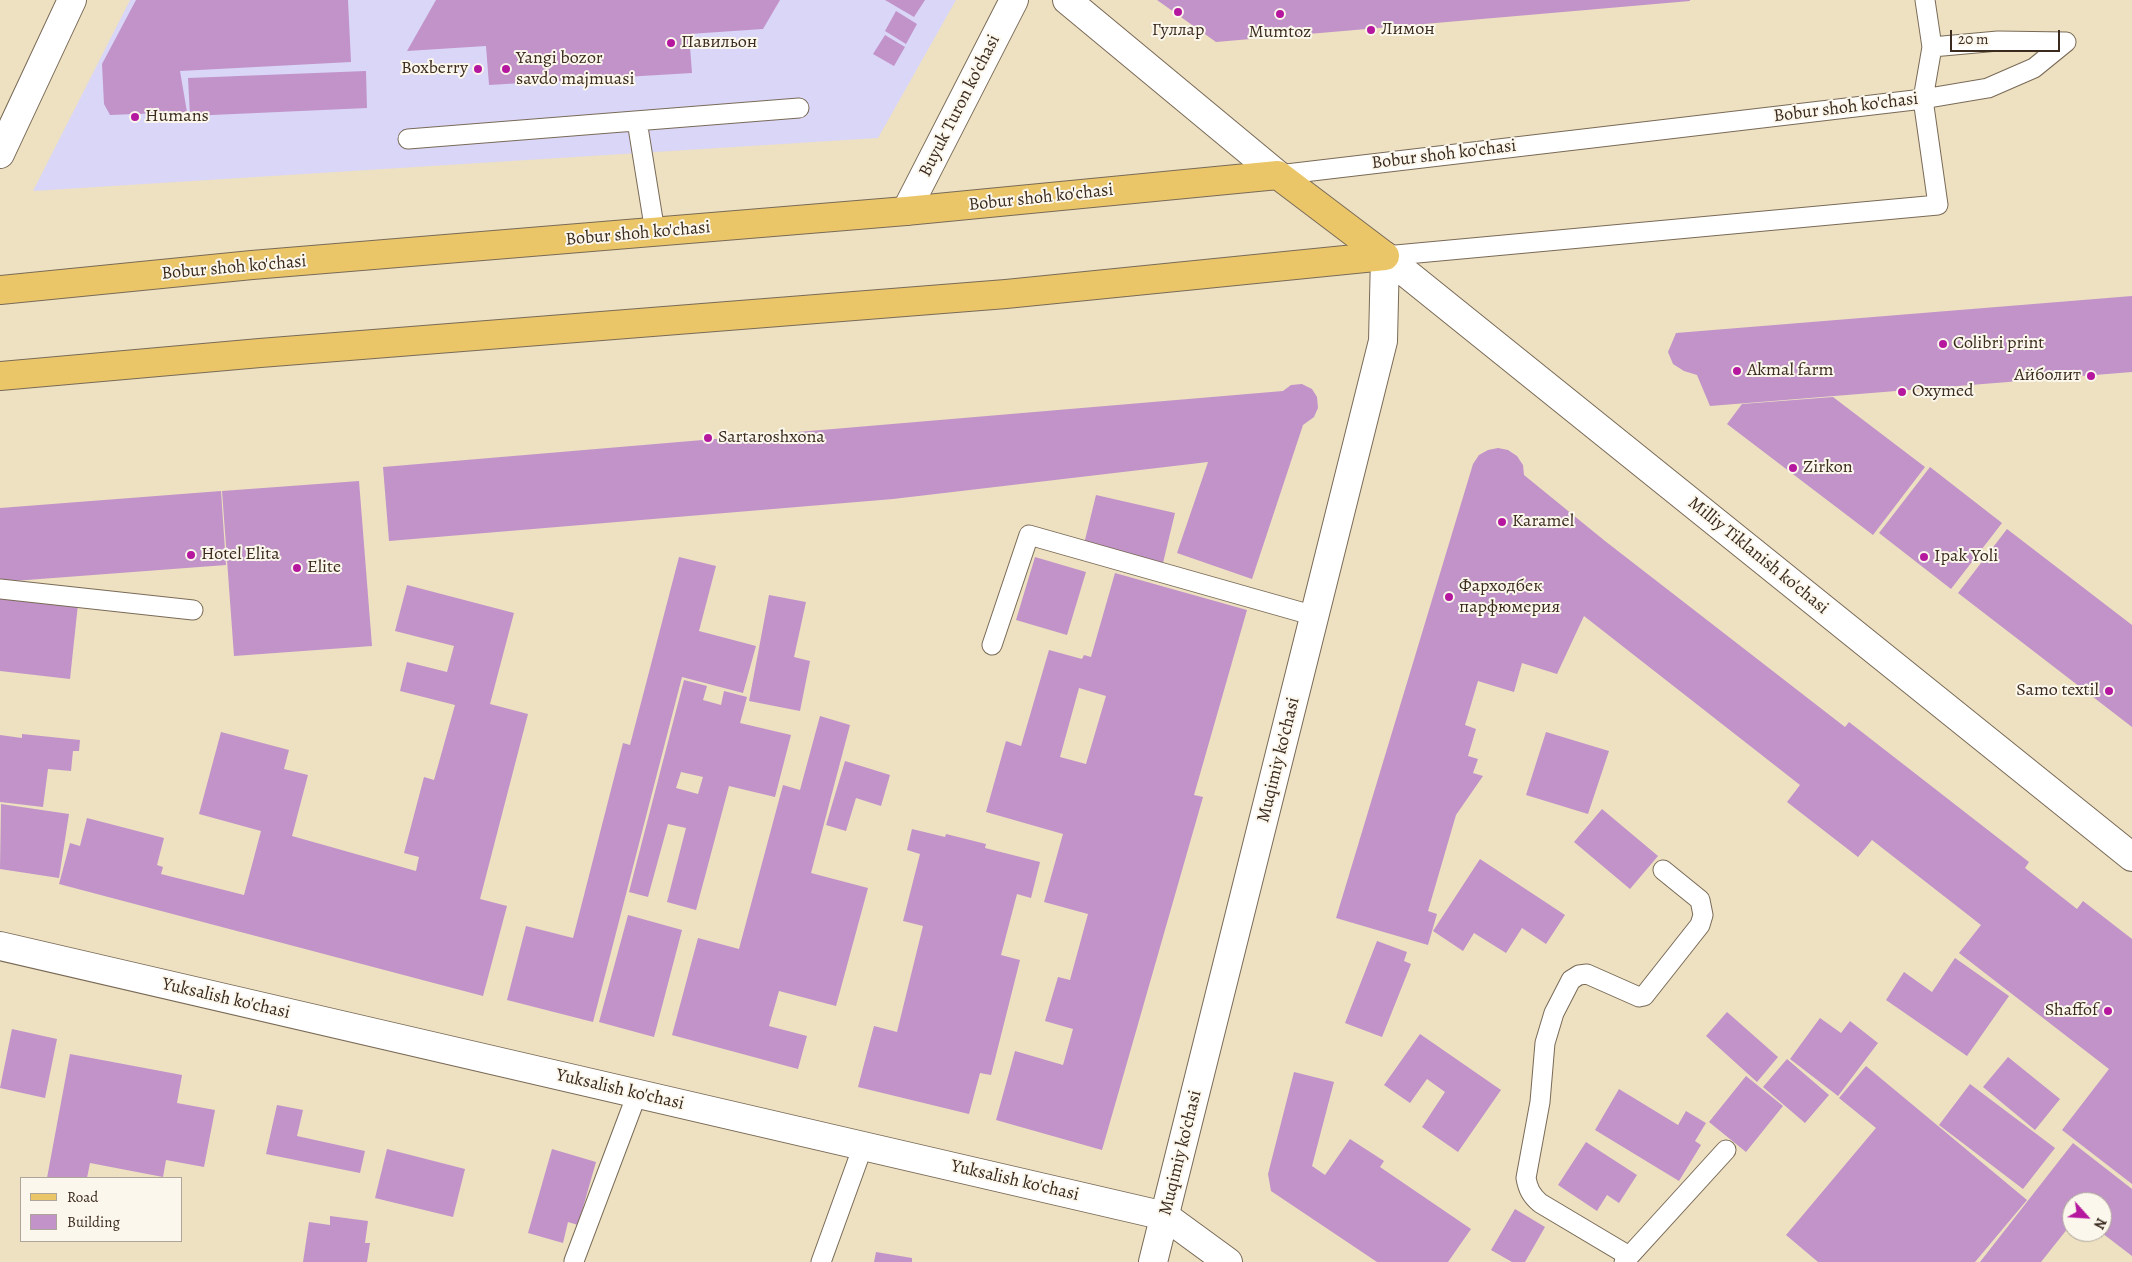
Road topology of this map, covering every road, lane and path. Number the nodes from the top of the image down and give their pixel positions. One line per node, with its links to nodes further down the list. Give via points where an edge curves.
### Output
1 (72, 0): 10 (street)
2 (1014, 0): 12 (street, Buyuk Turon ko'chasi)
3 (1067, 0): 11 (street)
4 (1925, 0): 5 (lane)
5 (1932, 47): 6 (lane); 6 (lane, Bobur shoh ko'chasi, via 1998,41 2066,42 2034,68 1988,88)
6 (1923, 99): 11 (lane, Bobur shoh ko'chasi); 14 (lane, via 1938,204)
7 (799, 108): 8 (lane)
8 (637, 121): 9 (lane); 13 (lane)
9 (408, 139)
10 (0, 154)
11 (1278, 175): 12 (main road, Bobur shoh ko'chasi); 14 (main road)
12 (906, 211): 13 (main road, Bobur shoh ko'chasi)
13 (655, 232): 15 (main road, Bobur shoh ko'chasi, via 252,265)
14 (1384, 256): 16 (main road, via 996,295); 19 (street, Muqimiy ko'chasi, via 1383,341); 21 (street, Milliy Tiklanish ko'chasi)
15 (0, 290)
16 (0, 376)
17 (0, 589): 18 (lane)
18 (193, 610)
19 (1315, 616): 20 (lane, via 1029,534); 27 (street, Muqimiy ko'chasi)
20 (992, 645)
21 (2132, 857)
22 (1663, 870): 28 (lane, via 1700,900 1703,908 1700,925 1644,996 1639,997 1587,974 1572,980 1554,1013 1545,1043 1540,1102 1526,1178 1528,1189 1540,1203)
23 (0, 946): 24 (street, Yuksalish ko'chasi)
24 (637, 1094): 25 (street, Yuksalish ko'chasi); 29 (lane)
25 (863, 1146): 27 (street, Yuksalish ko'chasi); 30 (lane)
26 (1726, 1150): 28 (lane)
27 (1165, 1216): 31 (street, Muqimiy ko'chasi); 32 (street, Yuksalish ko'chasi)
28 (1626, 1259)
29 (574, 1261)
30 (821, 1262)
31 (1152, 1262)
32 (1228, 1262)

